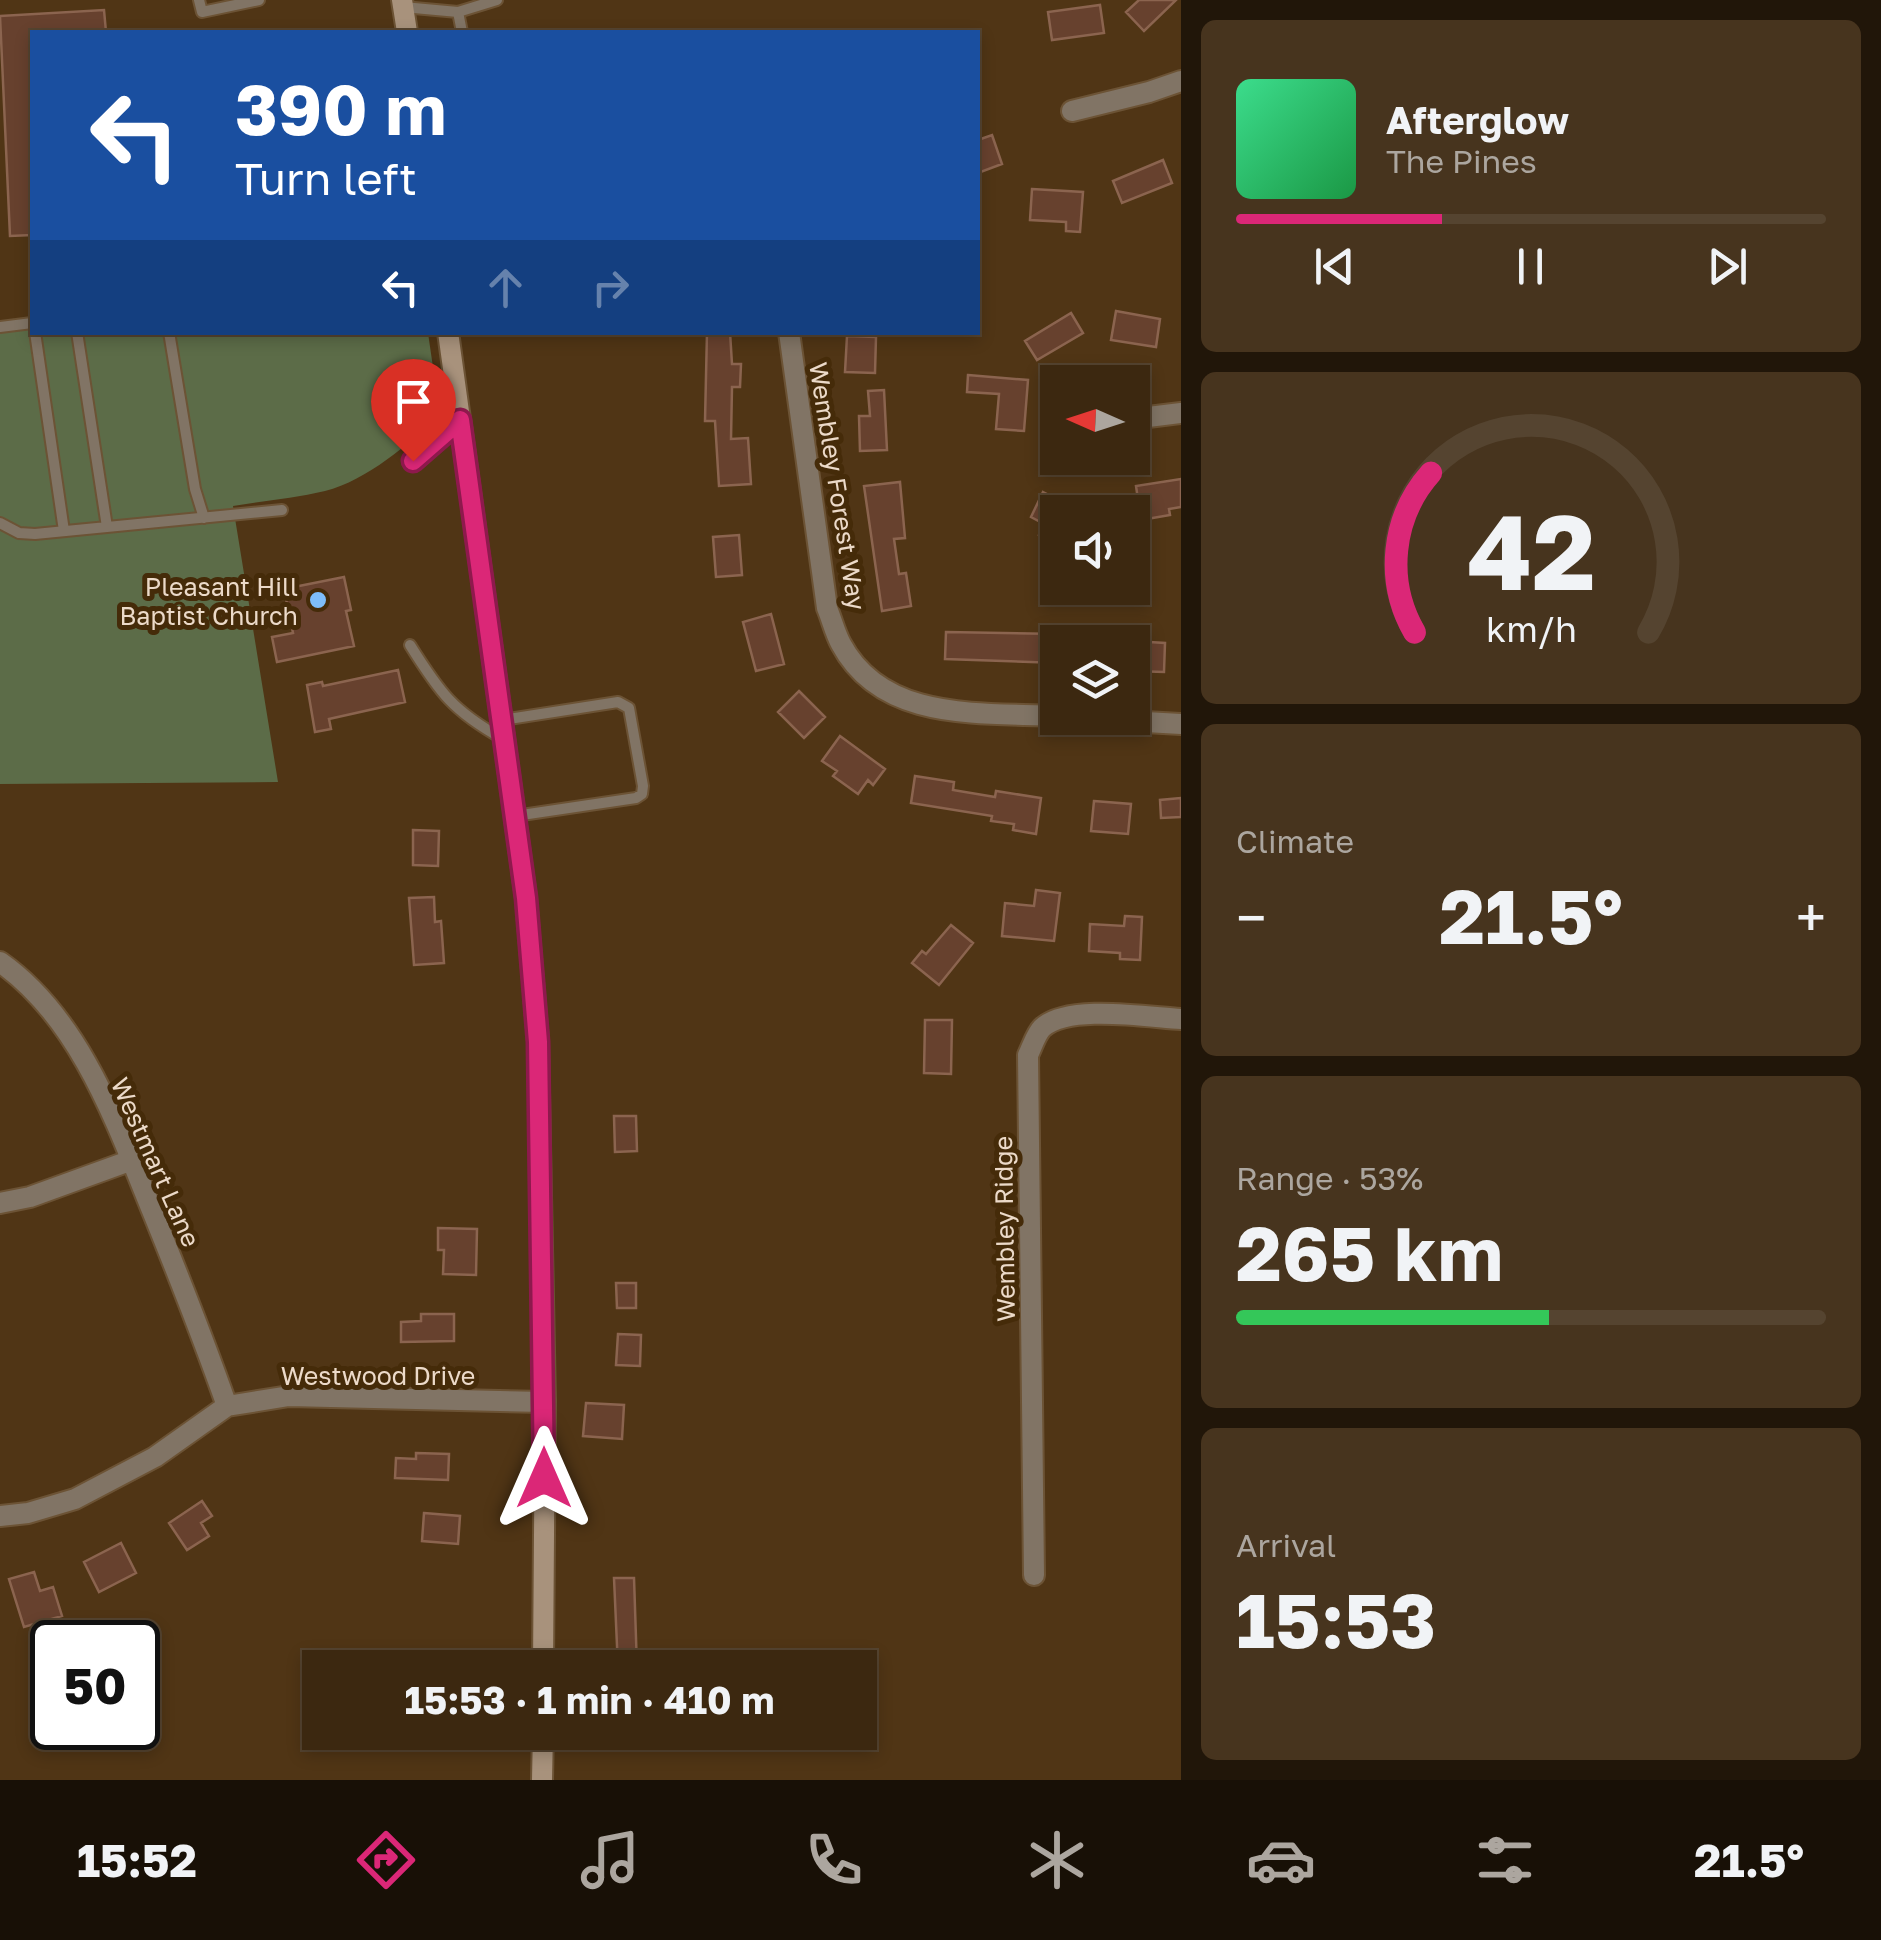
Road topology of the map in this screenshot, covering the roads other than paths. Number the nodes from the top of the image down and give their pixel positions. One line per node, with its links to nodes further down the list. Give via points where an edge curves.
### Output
1 (199, 0): 2 (lane, via 202,12)
2 (260, 0)
3 (498, 0): 5 (lane)
4 (403, 3): 5 (lane); 6 (main road)
5 (458, 12): 7 (lane)
6 (407, 30)
7 (462, 30)
8 (1181, 80): 9 (street)
9 (1072, 111)
10 (30, 323): 11 (lane)
11 (0, 327)
12 (35, 335): 25 (lane)
13 (76, 335): 24 (lane)
14 (170, 335): 22 (lane)
15 (448, 335): 19 (main road)
16 (789, 335): 27 (street, Wembley Forest Way, via 828,608 842,645 864,674 901,700)
17 (1181, 414): 18 (street)
18 (1150, 417)
19 (460, 420): 20 (lane); 30 (main road)
20 (413, 461)
21 (282, 510): 22 (lane)
22 (204, 518): 24 (lane)
23 (0, 523): 25 (lane, via 19,533)
24 (107, 527): 25 (lane)
25 (64, 531)
26 (410, 645): 30 (lane, via 446,700 470,720)
27 (1040, 715)
28 (1150, 722): 29 (street)
29 (1181, 724)
30 (503, 730): 31 (main road); 31 (lane, via 625,704 643,786 636,798)
31 (514, 816): 36 (main road, via 538,1042)
32 (0, 962): 34 (street, Westmart Lane, via 51,1010)
33 (1181, 1018): 39 (street, Wembley Ridge, via 1059,1018 1040,1029 1028,1056)
34 (132, 1160): 35 (street); 37 (street, Westmart Lane)
35 (0, 1203)
36 (545, 1402): 37 (street, Westwood Drive, via 289,1396); 40 (main road)
37 (227, 1406): 38 (street, Westwood Drive, via 155,1457 75,1499)
38 (0, 1516)
39 (1034, 1575)
40 (543, 1650)
41 (543, 1750): 42 (main road)
42 (542, 1780)

